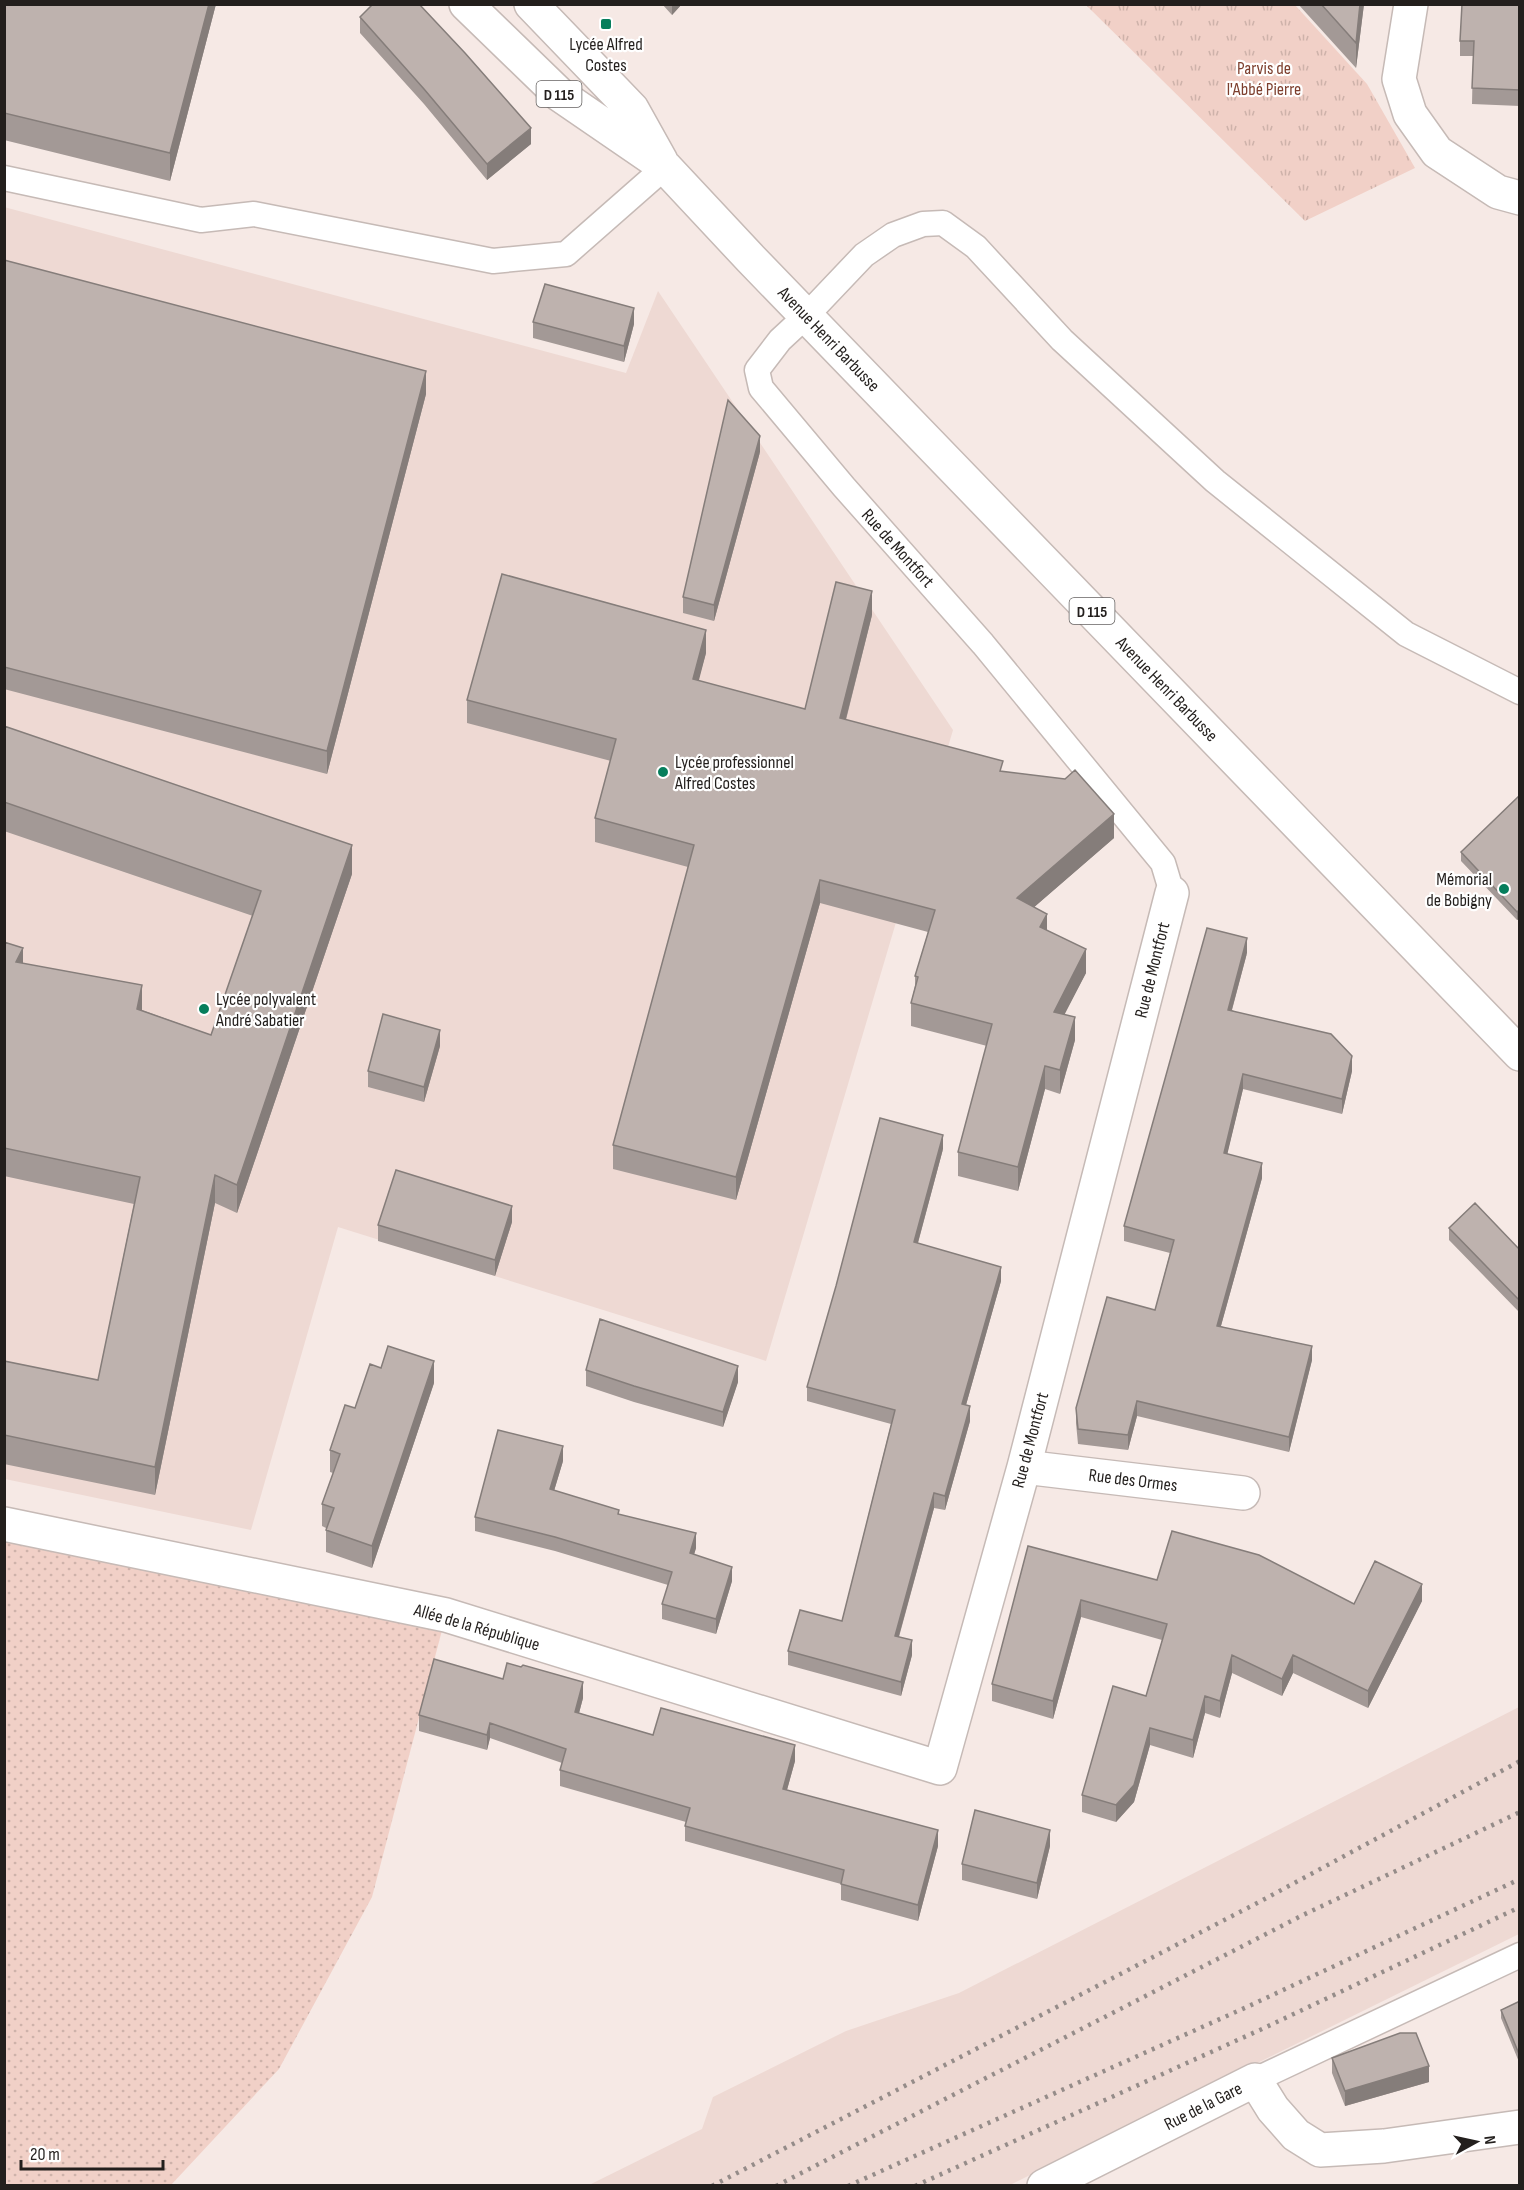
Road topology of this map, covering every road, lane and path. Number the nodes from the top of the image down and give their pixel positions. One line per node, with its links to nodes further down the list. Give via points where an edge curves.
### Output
1 (466, 4): 4 (street, Avenue Henri Barbusse / D 115, via 560,95)
2 (531, 4): 4 (street, Avenue Henri Barbusse / D 115, via 632,109)
3 (1411, 4): 6 (street, via 1399,79 1410,114 1437,152 1497,192)
4 (665, 167): 5 (lane, via 566,255 493,261 254,214 201,220); 7 (street, Avenue Henri Barbusse / D 115)
5 (4, 178)
6 (1520, 198)
7 (807, 315): 8 (lane, via 864,255 893,235 923,224 943,223 976,248 1062,340 1215,481 1406,634); 9 (lane, Rue de Montfort, via 780,340 757,370 761,388 983,644 1163,863); 10 (street, Avenue Henri Barbusse / D 115)
8 (1520, 692)
9 (1172, 893): 11 (street, Rue de Montfort)
10 (1520, 1054)
11 (1024, 1467): 12 (street, Rue des Ormes); 14 (street, Rue de Montfort)
12 (1243, 1493)
13 (4, 1524): 14 (street, Allée de la République, via 446,1615)
14 (940, 1768)
15 (1520, 1954): 16 (lane)
16 (1255, 2080): 17 (street, Rue de la Gare, via 1296,2136 1320,2150 1384,2146); 18 (street, Rue de la Gare)
17 (1520, 2127)
18 (1044, 2186)

